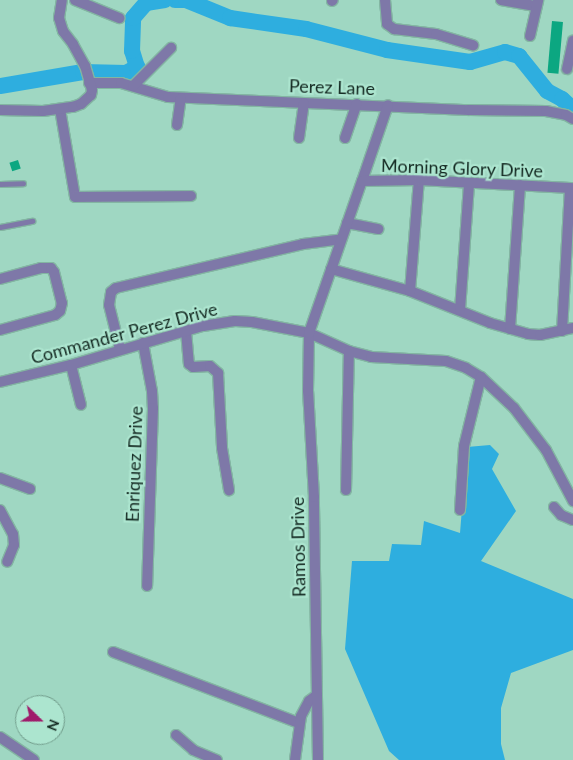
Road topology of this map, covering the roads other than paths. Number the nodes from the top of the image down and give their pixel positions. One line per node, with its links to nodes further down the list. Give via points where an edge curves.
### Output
1 (62, 0): 13 (street, via 59,18 85,66)
2 (75, 0): 6 (street)
3 (385, 0): 9 (street, via 387,24 394,29 436,34)
4 (501, 0): 5 (street)
5 (537, 3): 7 (street)
6 (119, 18)
7 (530, 36)
8 (573, 41): 11 (street)
9 (473, 44)
10 (171, 48): 14 (street)
11 (572, 52): 12 (street)
12 (566, 69)
13 (89, 81): 14 (street, Perez Lane); 19 (street, via 92,90 87,100)
14 (133, 86): 15 (street, Perez Lane)
15 (181, 98): 16 (street, Perez Lane); 22 (street)
16 (304, 103): 17 (street, Perez Lane); 23 (street)
17 (357, 104): 18 (street, Perez Lane); 24 (street)
18 (388, 105): 21 (street, Perez Lane, via 546,111); 26 (street)
19 (60, 109): 20 (street); 32 (street, via 75,198)
20 (0, 110)
21 (573, 119)
22 (177, 125)
23 (299, 138)
24 (345, 138)
25 (418, 180): 26 (street, Morning Glory Drive); 28 (street, Morning Glory Drive); 40 (street)
26 (362, 181): 34 (street, Morning Glory Drive)
27 (23, 183): 29 (lane)
28 (468, 183): 30 (street, Morning Glory Drive); 41 (street)
29 (0, 184)
30 (520, 185): 31 (street, Morning Glory Drive); 42 (street)
31 (571, 188): 43 (street)
32 (192, 196)
33 (32, 221): 35 (lane)
34 (347, 223): 36 (street); 37 (street, Morning Glory Drive)
35 (0, 227)
36 (378, 228)
37 (341, 239): 38 (street, Morning Glory Drive); 48 (street, via 303,244 116,288 111,292 109,305)
38 (331, 269): 40 (street); 46 (street, Morning Glory Drive)
39 (0, 279): 44 (street, via 50,268 62,303 55,315)
40 (410, 291): 41 (street)
41 (460, 310): 42 (street)
42 (510, 329): 43 (street, via 534,335)
43 (568, 329)
44 (0, 330)
45 (186, 330): 46 (street, Commander Perez Drive, via 235,321); 47 (street, Commander Perez Drive); 56 (street, via 189,364 193,367 210,366 218,373 222,448)
46 (309, 333): 49 (street, Commander Perez Drive); 66 (street, Ramos Drive)
47 (143, 343): 48 (street, Commander Perez Drive); 64 (street, Enriquez Drive, via 153,408)
48 (120, 349): 50 (street, Commander Perez Drive)
49 (349, 351): 51 (street, Commander Perez Drive, via 371,357 446,361); 57 (street)
50 (71, 365): 52 (street, Commander Perez Drive); 53 (street)
51 (481, 377): 58 (street, Commander Perez Drive, via 529,426 546,450); 61 (street, via 464,446)
52 (0, 382)
53 (81, 405)
54 (0, 478): 55 (street)
55 (30, 488)
56 (229, 490)
57 (346, 490)
58 (573, 501)
59 (554, 507): 62 (street, via 561,515)
60 (0, 510): 63 (street, via 13,534 14,545)
61 (460, 510)
62 (573, 520)
63 (7, 562)
64 (147, 586)
65 (113, 652): 67 (street)
66 (317, 695): 67 (street, via 309,701); 73 (street, Ramos Drive)
67 (299, 723): 72 (street)
68 (176, 735): 71 (street, via 193,750)
69 (0, 737): 70 (street)
70 (34, 760)
71 (217, 760)
72 (295, 760)
73 (318, 760)

